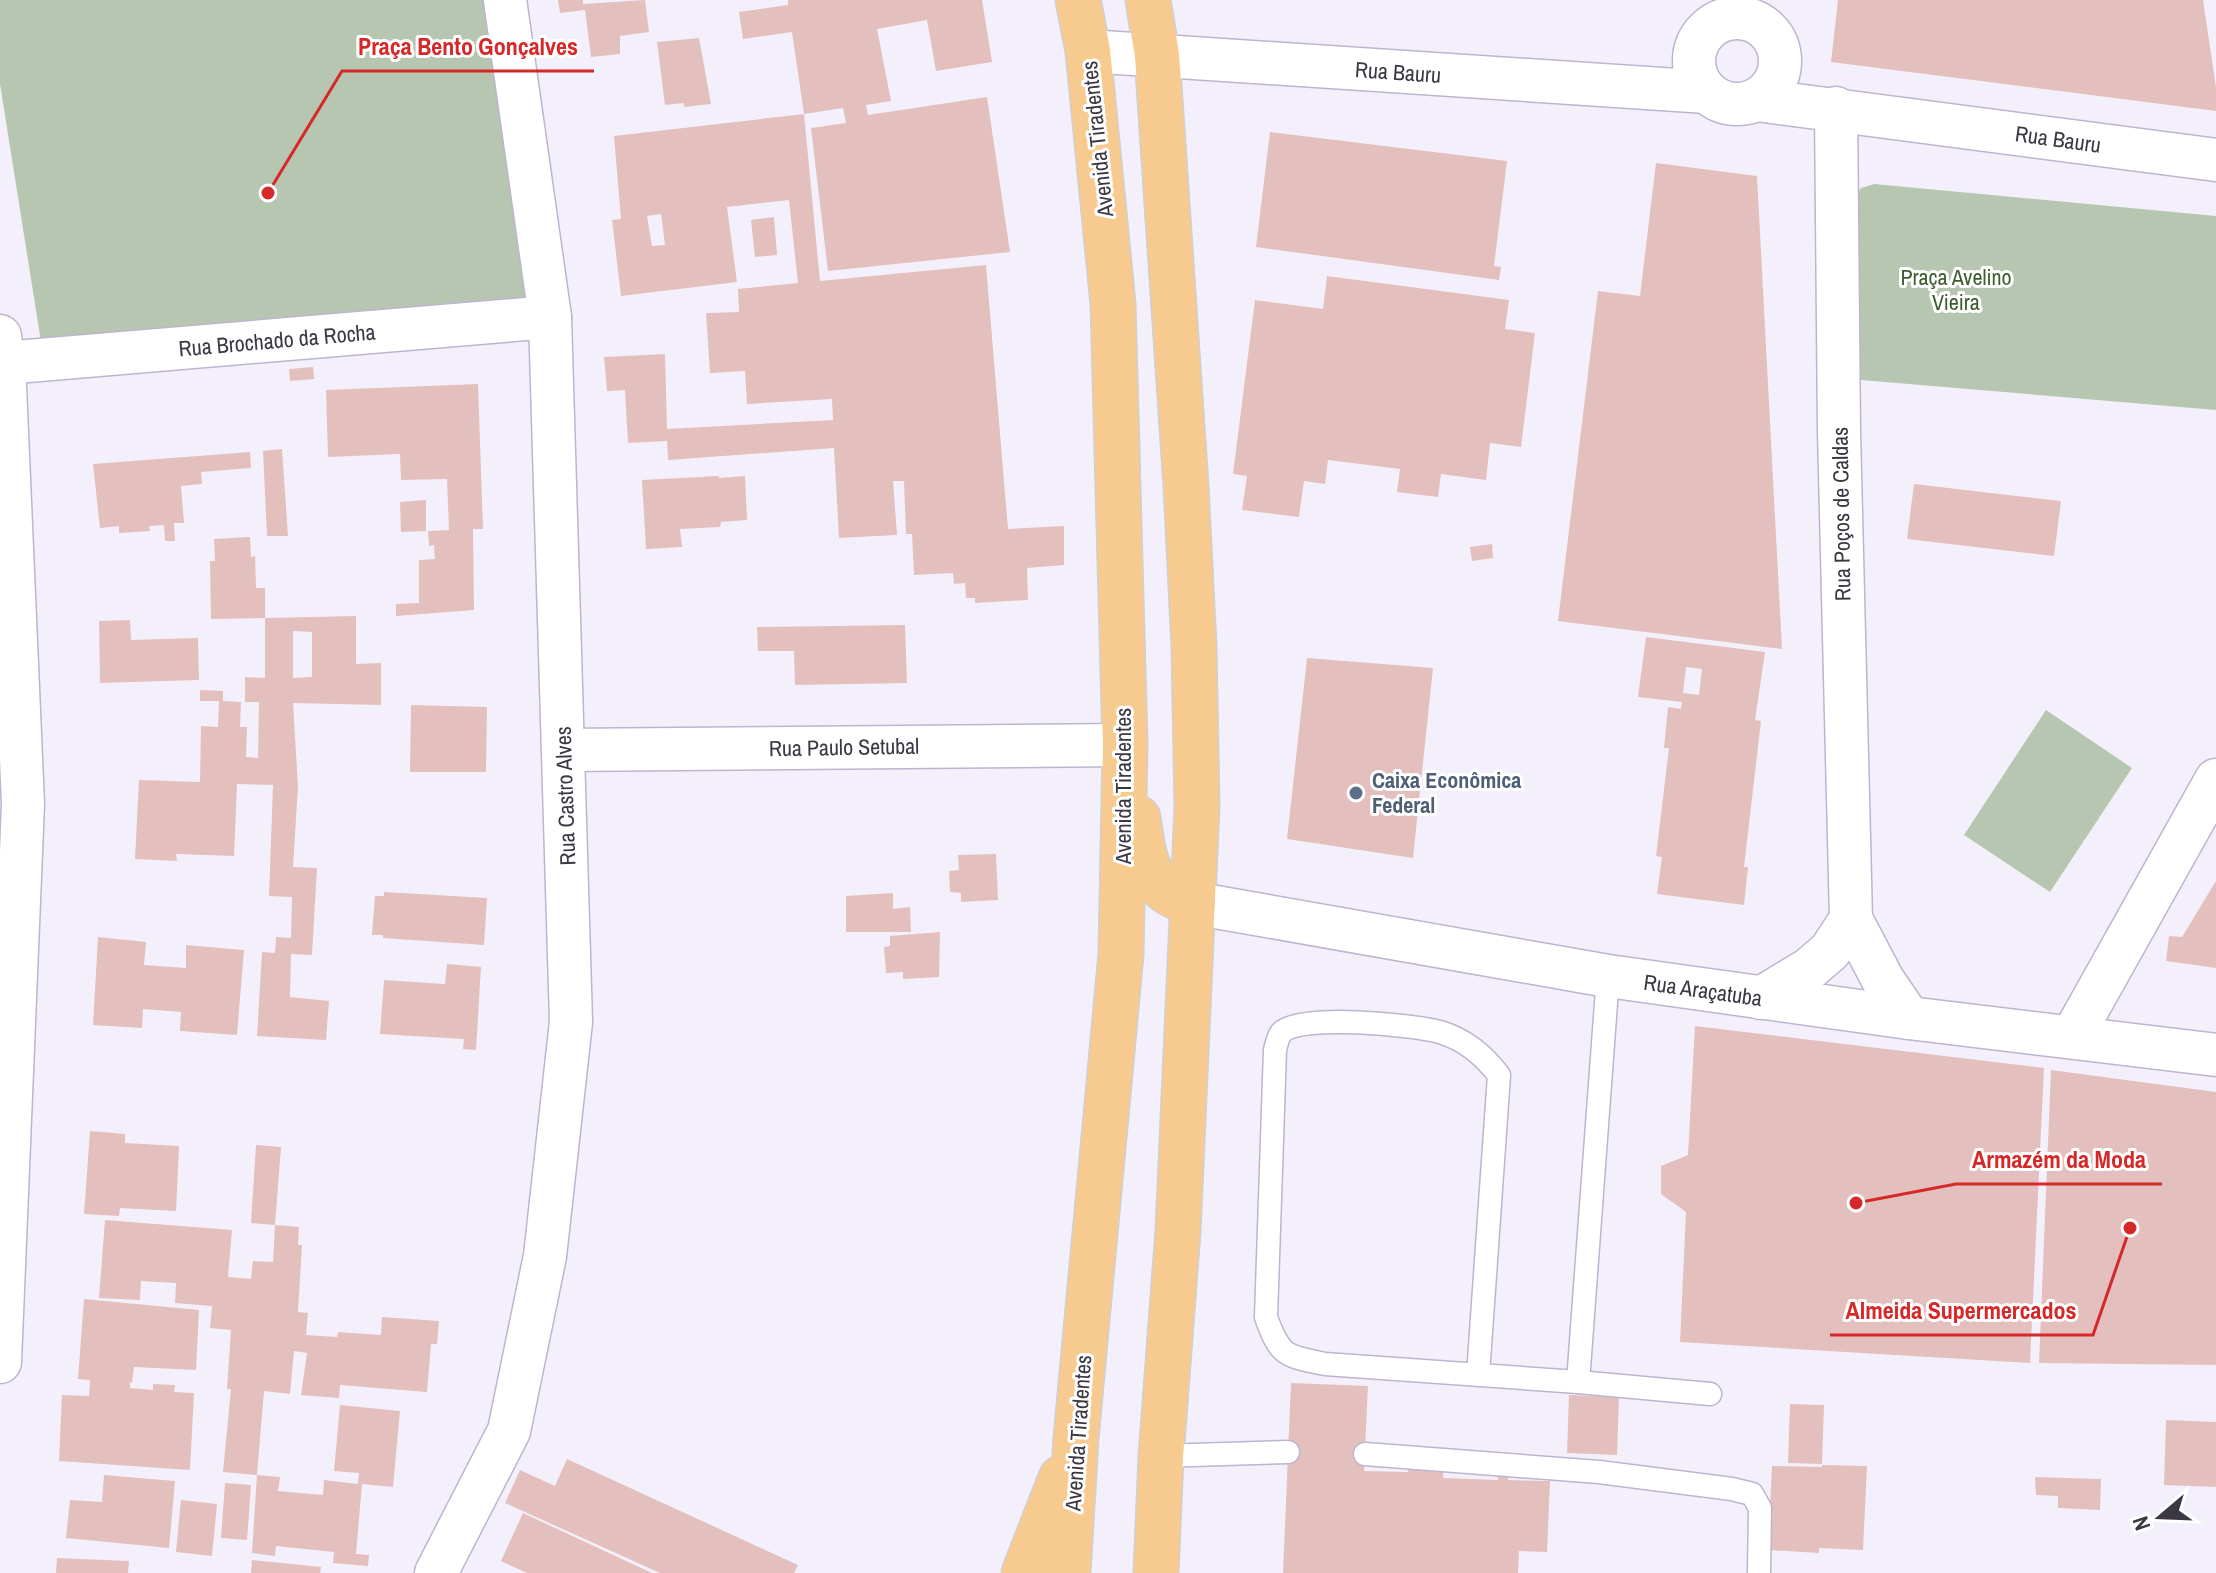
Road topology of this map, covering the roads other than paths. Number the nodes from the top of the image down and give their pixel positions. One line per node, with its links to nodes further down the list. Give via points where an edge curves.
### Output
1 (505, 0): 10 (street, Rua Castro Alves)
2 (1078, 0): 4 (main road, Avenida Tiradentes)
3 (1148, 0): 5 (main road)
4 (1088, 51): 5 (street, Rua Bauru); 12 (main road, Avenida Tiradentes, via 1113,304)
5 (1157, 55): 6 (street, Rua Bauru); 15 (main road, via 1194,632)
6 (1707, 92): 7 (street, via 1730,104); 7 (street, via 1698,80 1695,51 1712,26 1740,18 1768,31 1777,48 1775,80)
7 (1757, 100): 8 (street, Rua Bauru)
8 (1836, 108): 9 (street, Rua Bauru); 16 (street, Rua Poços de Caldas)
9 (2216, 160)
10 (550, 317): 11 (street, Rua Brochado da Rocha); 13 (street, Rua Castro Alves)
11 (2, 350): 22 (street, via 23,804)
12 (1125, 745): 13 (street, Rua Paulo Setubal); 15 (main road, via 1145,861 1169,894); 27 (main road, Avenida Tiradentes, via 1121,954)
13 (564, 750): 31 (street, Rua Castro Alves, via 571,1022 545,1256 509,1431)
14 (2216, 780): 20 (street)
15 (1193, 903): 17 (street, Rua Araçatuba); 30 (main road)
16 (1851, 919): 18 (street, via 1830,951); 19 (street, Rua Poços de Caldas)
17 (1608, 976): 18 (street, Rua Araçatuba); 25 (lane)
18 (1761, 998): 19 (street, Rua Araçatuba)
19 (1909, 1018): 20 (street, Rua Araçatuba)
20 (2072, 1037): 21 (street, Rua Araçatuba)
21 (2216, 1055)
22 (0, 1335): 23 (street)
23 (0, 1362)
24 (1478, 1375): 24 (lane, via 1499,1075 1480,1052 1441,1032 1372,1023 1294,1025 1281,1033 1275,1050 1266,1317 1275,1342 1291,1357 1325,1364); 25 (lane)
25 (1578, 1382): 26 (lane)
26 (1710, 1394)
27 (1076, 1438): 32 (main road); 33 (main road, Avenida Tiradentes)
28 (1288, 1452): 30 (lane)
29 (1365, 1454): 35 (lane, via 1599,1472 1752,1494 1760,1508)
30 (1161, 1456): 34 (main road)
31 (436, 1573)
32 (1024, 1573)
33 (1068, 1573)
34 (1156, 1573)
35 (1759, 1573)

